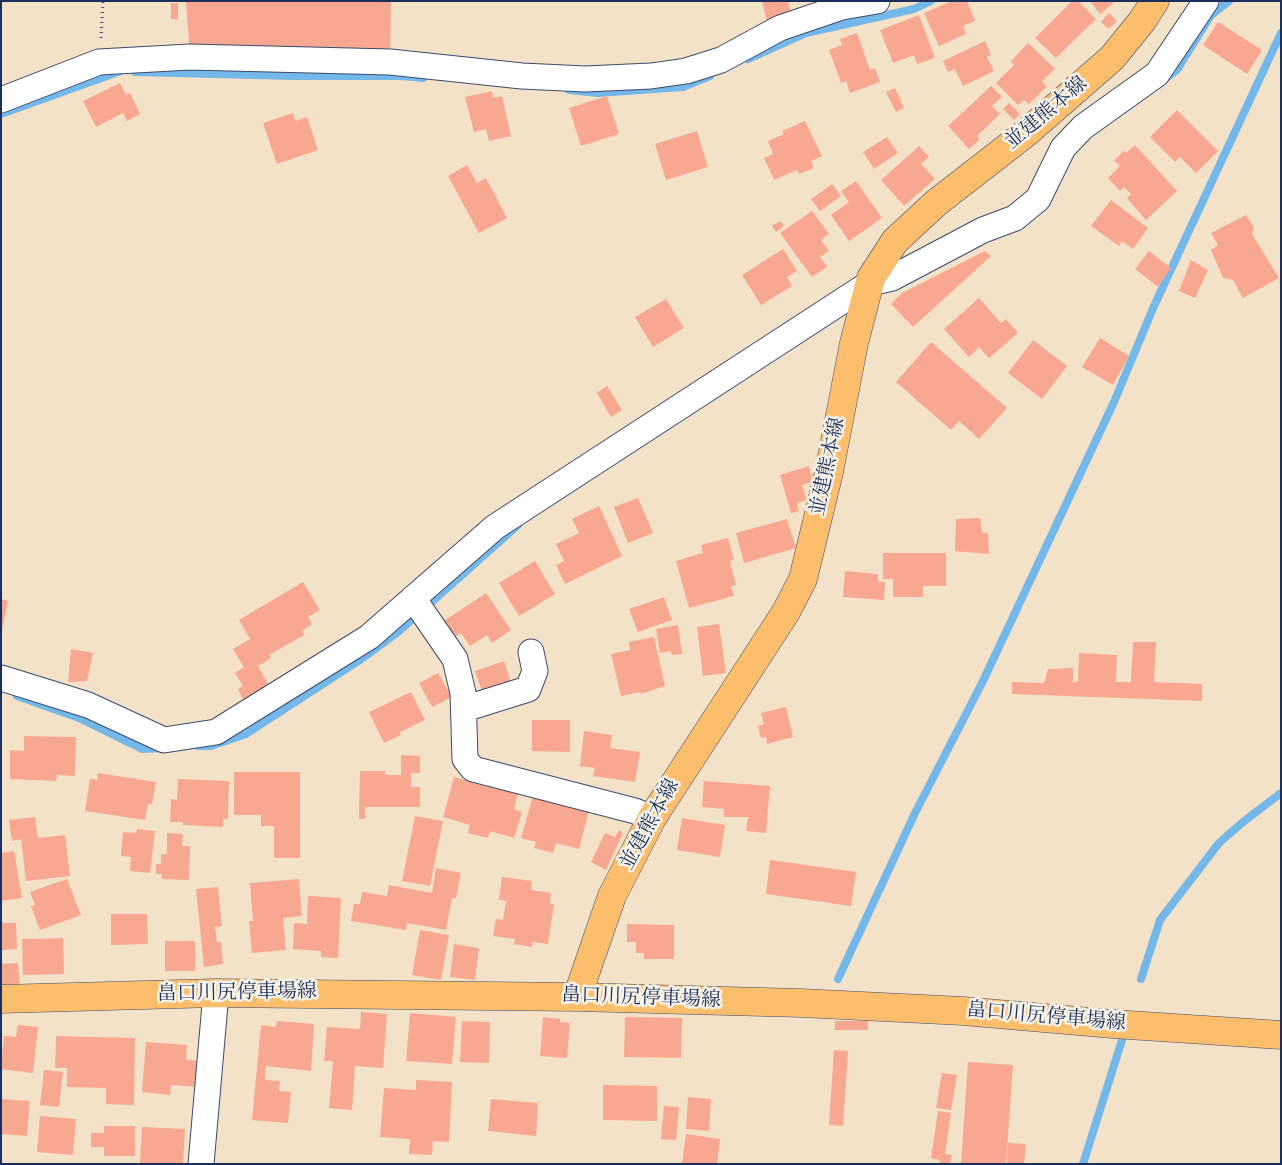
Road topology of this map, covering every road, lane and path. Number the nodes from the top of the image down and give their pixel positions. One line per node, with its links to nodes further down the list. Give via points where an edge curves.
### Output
1 (103, 1): 6 (path)
2 (877, 1): 5 (street)
3 (1155, 1): 8 (main road, 並建熊本線, via 1112,58 1026,133 936,203 895,242)
4 (1206, 1): 8 (street, via 1157,74 1082,127 1063,148 1038,199 1015,218 982,230 892,278)
5 (842, 4): 6 (street, via 780,28 721,60 686,71 651,76 585,79 522,76 390,62 190,57)
6 (99, 62): 7 (street)
7 (1, 100)
8 (870, 283): 9 (street, via 495,527); 13 (main road, 並建熊本線, via 803,579 786,612)
9 (413, 598): 11 (street, via 369,637 216,732 164,740 88,705); 12 (street, via 455,659 464,693)
10 (531, 652): 12 (street, via 535,671 528,689)
11 (1, 678)
12 (464, 709): 13 (street, via 465,759 473,769)
13 (652, 818): 15 (main road, 並建熊本線, via 612,896)
14 (216, 992): 15 (main road, 畠口川尻停車場線); 16 (main road, 畠口川尻停車場線); 18 (street)
15 (577, 997): 17 (main road, 畠口川尻停車場線, via 963,1011)
16 (1, 999)
17 (1281, 1035)
18 (201, 1164)

